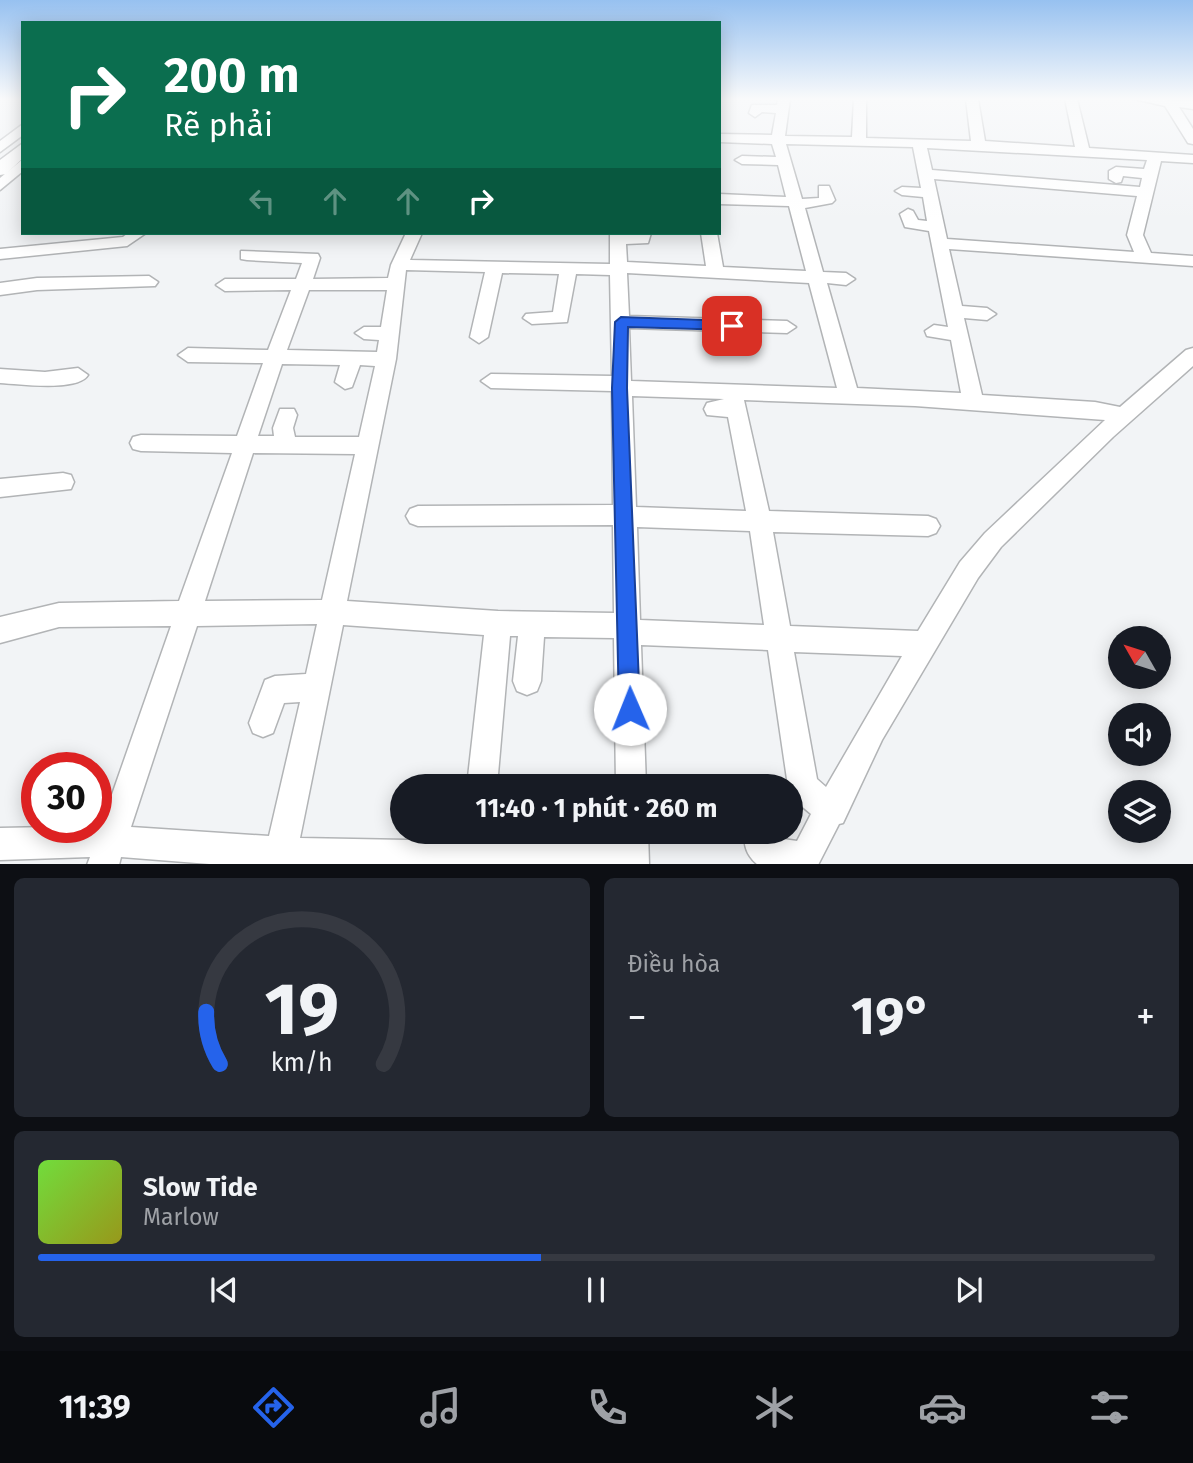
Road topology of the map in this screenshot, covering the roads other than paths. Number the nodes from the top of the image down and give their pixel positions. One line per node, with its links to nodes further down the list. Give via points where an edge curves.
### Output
1 (18, 139): 16 (street)
2 (758, 139): 6 (street)
3 (859, 139): 7 (street)
4 (978, 139): 8 (street)
5 (1080, 139): 11 (street)
6 (778, 140): 7 (street); 15 (street)
7 (859, 144): 10 (street)
8 (979, 145): 10 (street); 11 (street)
9 (893, 149): 10 (street, via 899,154)
10 (921, 150): 18 (street)
11 (1083, 150): 17 (street)
12 (1155, 156): 13 (street); 17 (street); 19 (street)
13 (1193, 159)
14 (742, 160): 15 (street)
15 (783, 161): 25 (street)
16 (9, 163)
17 (1113, 165): 19 (street, via 1116,172)
18 (926, 174): 22 (street); 23 (street)
19 (1151, 174): 22 (street)
20 (824, 189): 25 (street, via 824,202)
21 (902, 191): 23 (street)
22 (1148, 192): 39 (street, via 1135,235)
23 (930, 193): 32 (street)
24 (721, 199): 25 (street)
25 (795, 203): 48 (street)
26 (908, 214): 32 (street, via 911,224)
27 (1031, 231): 34 (street)
28 (135, 235): 36 (street, via 127,241)
29 (413, 235): 47 (street)
30 (644, 235): 33 (street, via 642,240)
31 (709, 235): 41 (street)
32 (938, 235): 34 (street); 54 (street)
33 (618, 236): 43 (street)
34 (1034, 249): 37 (street); 44 (street)
35 (260, 250): 52 (street, via 293,249 312,258)
36 (0, 254)
37 (1102, 254): 39 (street); 46 (street, via 1110,265)
38 (695, 255): 41 (street)
39 (1144, 256): 40 (street)
40 (1193, 261)
41 (714, 265): 43 (street); 48 (street)
42 (495, 267): 45 (street); 47 (street); 63 (street)
43 (619, 268): 45 (street); 57 (street)
44 (1041, 268)
45 (568, 269): 56 (street, via 569,319)
46 (1107, 273)
47 (398, 274): 52 (street); 61 (street)
48 (818, 277): 49 (street); 74 (street)
49 (846, 279)
50 (149, 282): 53 (street)
51 (225, 285): 52 (street)
52 (301, 285): 66 (street)
53 (0, 289)
54 (954, 311): 55 (street); 62 (street)
55 (987, 314)
56 (532, 318)
57 (621, 322): 58 (street); 73 (street)
58 (787, 327)
59 (934, 331): 62 (street)
60 (364, 333): 61 (street)
61 (390, 334): 68 (street)
62 (959, 335): 76 (street)
63 (479, 337)
64 (188, 355): 66 (street)
65 (1193, 355): 79 (street)
66 (275, 356): 67 (street); 81 (street)
67 (352, 358): 68 (street); 72 (street)
68 (386, 359): 83 (street)
69 (78, 375): 70 (street, via 45,379)
70 (0, 376)
71 (491, 381): 73 (street)
72 (345, 382)
73 (620, 386): 75 (street); 87 (street)
74 (849, 395): 75 (street); 76 (street)
75 (735, 401): 77 (street); 88 (street)
76 (973, 402): 79 (street)
77 (714, 409)
78 (287, 415): 82 (street, via 283,428)
79 (1124, 416): 97 (street, via 993,540 969,570)
80 (141, 443): 81 (street)
81 (246, 443): 82 (street); 91 (street)
82 (286, 445): 83 (street)
83 (366, 446): 90 (street)
84 (63, 482): 85 (street)
85 (0, 488)
86 (418, 516): 87 (street)
87 (624, 516): 88 (street); 94 (street)
88 (760, 522): 89 (street); 96 (street)
89 (928, 526)
90 (330, 612): 91 (street); 92 (street); 99 (street)
91 (187, 616): 95 (street, via 59,615); 108 (street)
92 (498, 623): 93 (street); 101 (street)
93 (532, 624): 94 (street); 98 (street)
94 (628, 629): 96 (street); 102 (street)
95 (0, 630)
96 (779, 638): 97 (street); 103 (street, via 803,787)
97 (926, 644): 103 (street, via 872,730)
98 (527, 681)
99 (315, 687): 100 (street, via 275,690); 109 (street)
100 (263, 723)
101 (483, 774)
102 (631, 774)
103 (832, 812): 110 (street)
104 (0, 844): 108 (street)
105 (760, 844): 110 (street, via 768,853)
106 (475, 851): 107 (street); 109 (street)
107 (632, 852)
108 (107, 853): 109 (street)
109 (281, 859)
110 (803, 861)

